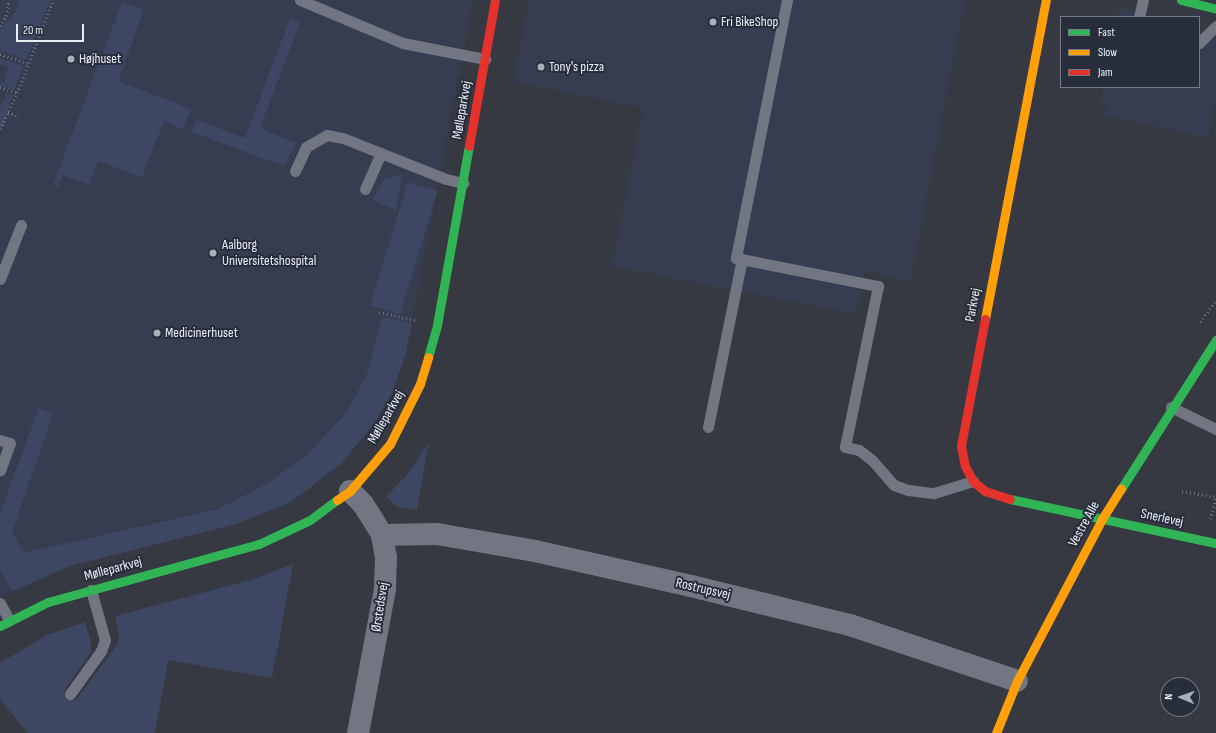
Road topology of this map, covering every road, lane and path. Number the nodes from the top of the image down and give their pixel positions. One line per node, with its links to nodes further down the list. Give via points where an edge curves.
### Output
1 (9, 0): 11 (path, via 6,16)
2 (53, 0): 16 (path)
3 (300, 0): 15 (lane, via 403,43)
4 (495, 0): 15 (street, Mølleparkvej)
5 (786, 0): 27 (lane, via 736,258)
6 (1046, 0): 37 (street, Parkvej, via 961,446 965,466)
7 (1143, 0): 10 (lane)
8 (1181, 0): 9 (street)
9 (1216, 9)
10 (1139, 16)
11 (0, 26)
12 (1216, 26): 13 (lane)
13 (1200, 42)
14 (0, 54): 16 (path)
15 (485, 59): 24 (street, Mølleparkvej)
16 (29, 64): 18 (path)
17 (0, 87): 18 (path)
18 (17, 94): 19 (path)
19 (8, 112): 20 (path); 21 (path)
20 (19, 116)
21 (0, 129)
22 (381, 153): 23 (lane, via 343,138 327,135 306,147); 24 (lane, via 446,179); 25 (lane)
23 (295, 171)
24 (464, 183): 30 (street, Mølleparkvej)
25 (365, 189)
26 (21, 225): 28 (lane)
27 (742, 259): 33 (lane); 37 (lane, via 878,286 845,448 859,450 872,460 894,485 908,490 934,493)
28 (0, 280)
29 (379, 312): 30 (path)
30 (437, 325): 38 (street, Mølleparkvej, via 420,384 390,444)
31 (1216, 340): 32 (street, Vestre Alle)
32 (1171, 407): 34 (lane); 41 (street, Vestre Alle)
33 (708, 427)
34 (1216, 429)
35 (0, 440): 36 (lane, via 10,444)
36 (0, 469)
37 (973, 481): 41 (street, Parkvej, via 986,491 1005,498)
38 (350, 491): 42 (street, Ørstedsvej, via 363,504); 44 (street, Mølleparkvej, via 310,520 259,544)
39 (1182, 491): 40 (path)
40 (1216, 497)
41 (1102, 519): 43 (street, Snerlevej); 48 (street, Vestre Alle)
42 (382, 535): 48 (street, Rostrupsvej, via 437,534 534,551 691,586 850,625); 50 (street, Ørstedsvej, via 386,558 385,589)
43 (1216, 543)
44 (91, 590): 46 (street, Mølleparkvej, via 48,602); 49 (lane, via 105,640 101,651)
45 (0, 604): 46 (lane)
46 (10, 620): 47 (street, Mølleparkvej)
47 (0, 626)
48 (1018, 681): 51 (street, Vestre Alle)
49 (70, 694)
50 (358, 733)
51 (996, 733)

